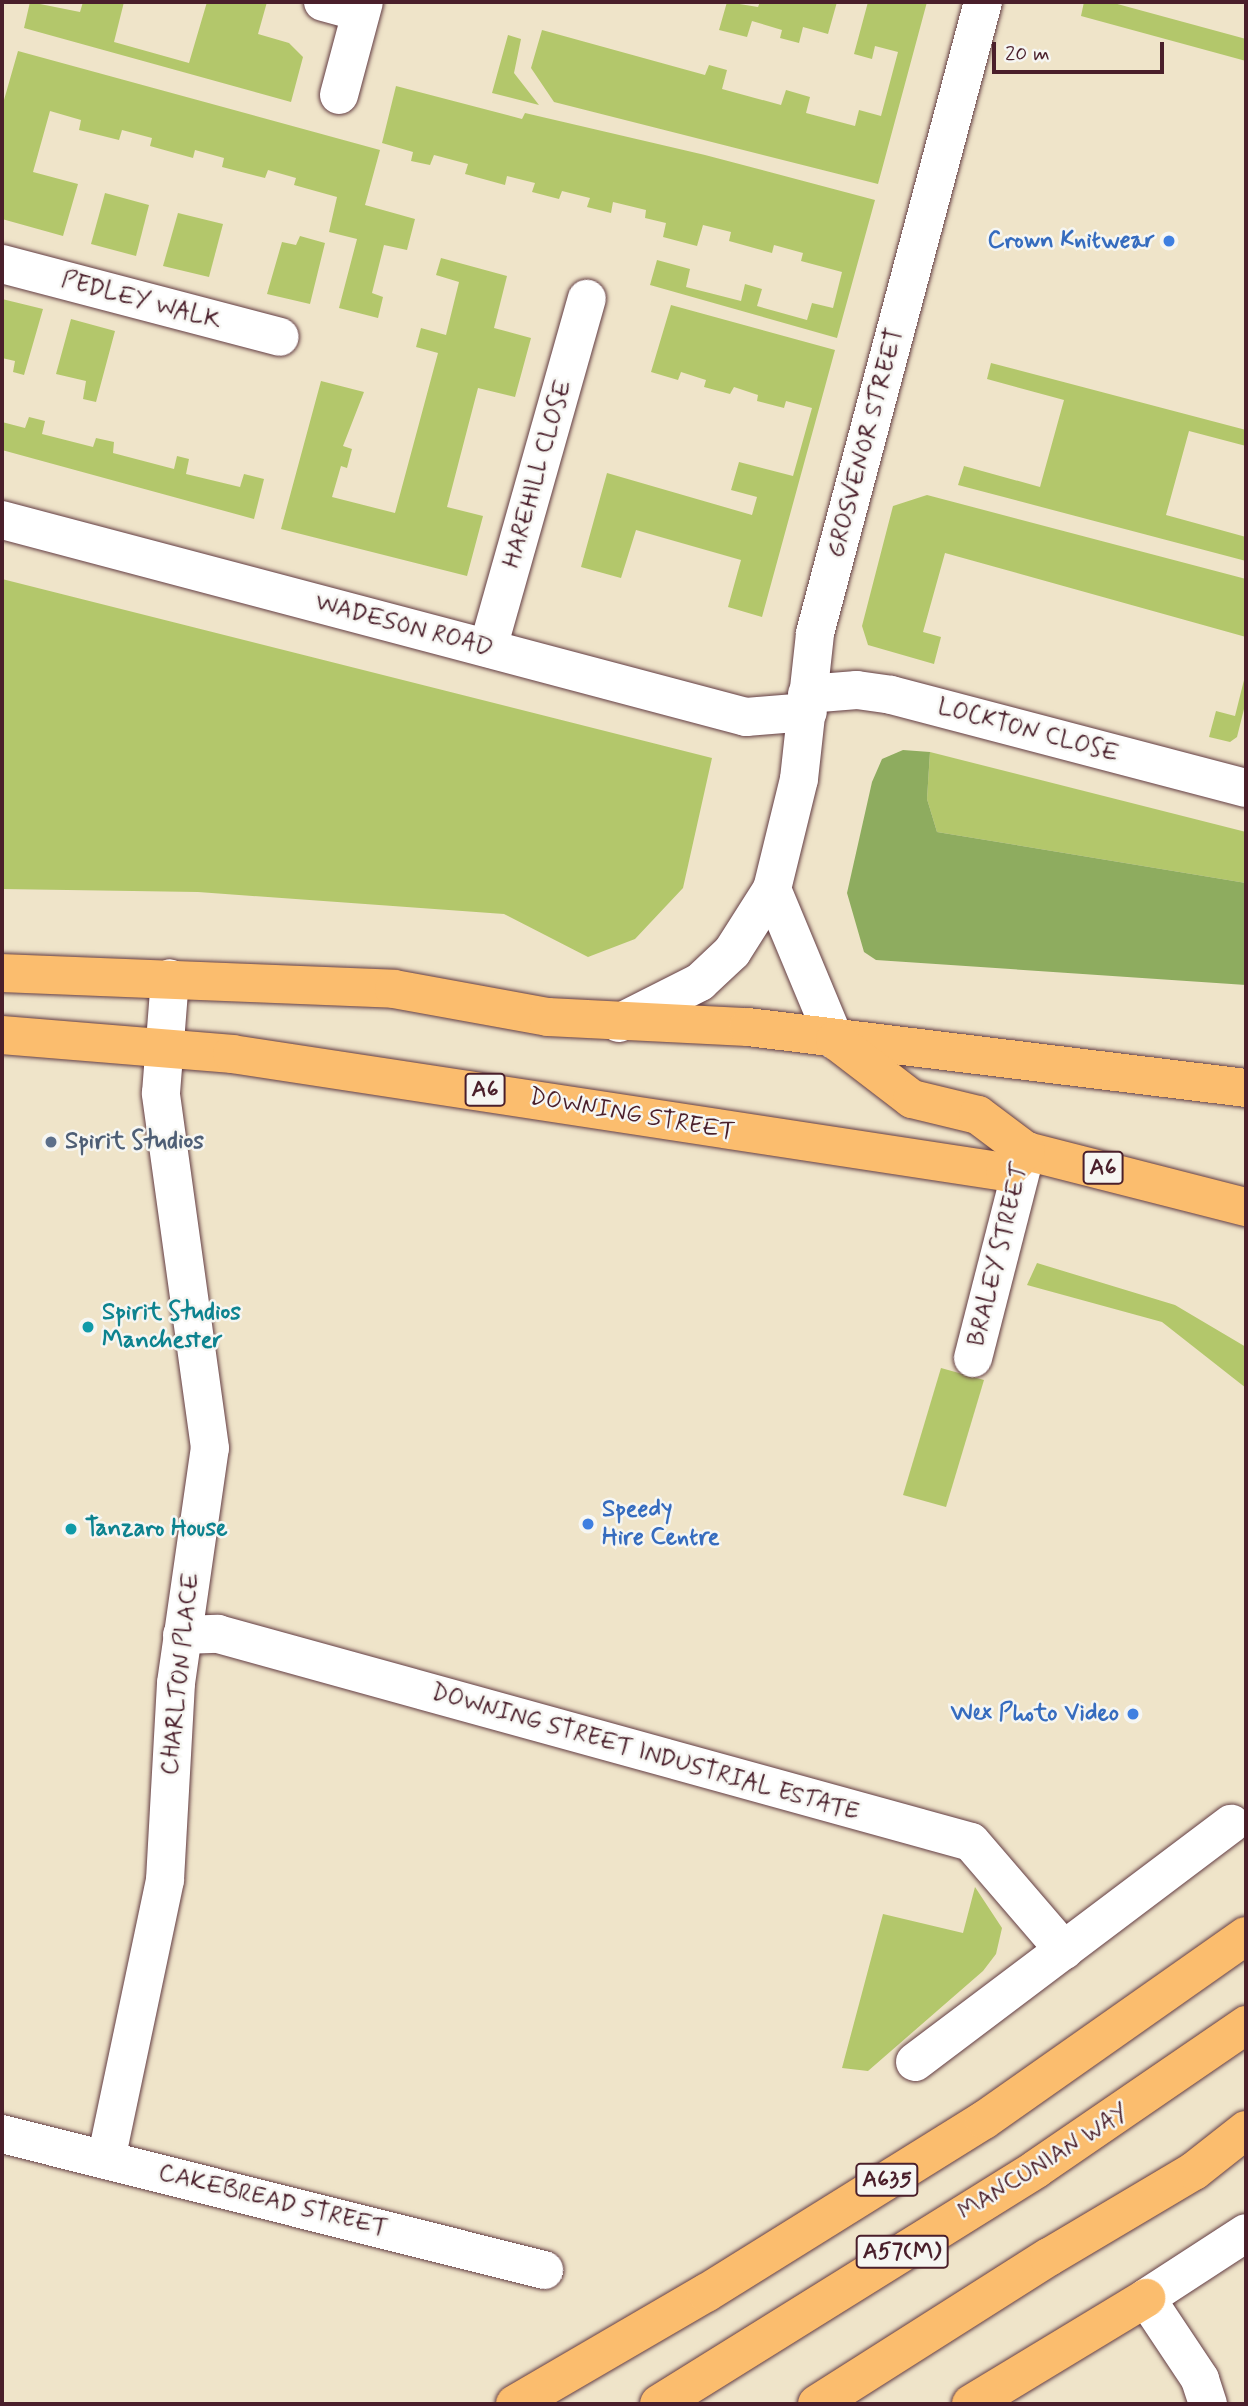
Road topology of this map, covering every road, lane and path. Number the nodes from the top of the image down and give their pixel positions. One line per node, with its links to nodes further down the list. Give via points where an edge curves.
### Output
1 (323, 2): 3 (street)
2 (983, 2): 10 (street, GROSVENOR STREET, via 815,633)
3 (362, 7): 4 (street)
4 (339, 94)
5 (2, 264): 7 (street, PEDLEY WALK)
6 (587, 299): 9 (street, HAREHILL CLOSE)
7 (280, 337)
8 (2, 520): 9 (street, WADESON ROAD)
9 (488, 648): 10 (street, WADESON ROAD, via 746,717)
10 (808, 703): 11 (street, LOCKTON CLOSE, via 857,690 891,695); 12 (street, GROSVENOR STREET, via 799,779)
11 (1246, 788)
12 (772, 889): 15 (street, GROSVENOR STREET, via 732,952 700,982); 17 (street)
13 (2, 973): 14 (highway)
14 (170, 978): 15 (highway, via 394,989 548,1017); 18 (street, CHARLTON PLACE)
15 (619, 1024): 17 (highway, via 748,1027)
16 (2, 1035): 18 (highway, DOWNING STREET / A6)
17 (835, 1040): 19 (highway); 20 (highway, via 912,1099 978,1115)
18 (166, 1047): 20 (highway, DOWNING STREET / A6, via 442,1082 1005,1172); 23 (street, CHARLTON PLACE, via 162,1093 211,1448)
19 (1246, 1088)
20 (1026, 1151): 21 (highway, A6); 22 (street, BRALEY STREET)
21 (1246, 1207)
22 (972, 1358)
23 (181, 1634): 26 (street, DOWNING STREET INDUSTRIAL ESTATE, via 218,1634 971,1842); 31 (street, CHARLTON PLACE, via 165,1880)
24 (1231, 1824): 26 (street)
25 (1246, 1937): 35 (highway, A635, via 984,2120 706,2293)
26 (1064, 1950): 28 (street)
27 (1246, 2025): 36 (highway, MANCUNIAN WAY / A57(M), via 1144,2099)
28 (915, 2062)
29 (1246, 2130): 37 (highway, via 1194,2171)
30 (2, 2134): 31 (street, CAKEBREAD STREET)
31 (106, 2160): 33 (street, CAKEBREAD STREET)
32 (1246, 2233): 34 (street)
33 (544, 2270)
34 (1146, 2298): 38 (highway); 39 (street, via 1200,2379)
35 (515, 2404)
36 (659, 2404)
37 (817, 2404)
38 (971, 2404)
39 (1208, 2404)

